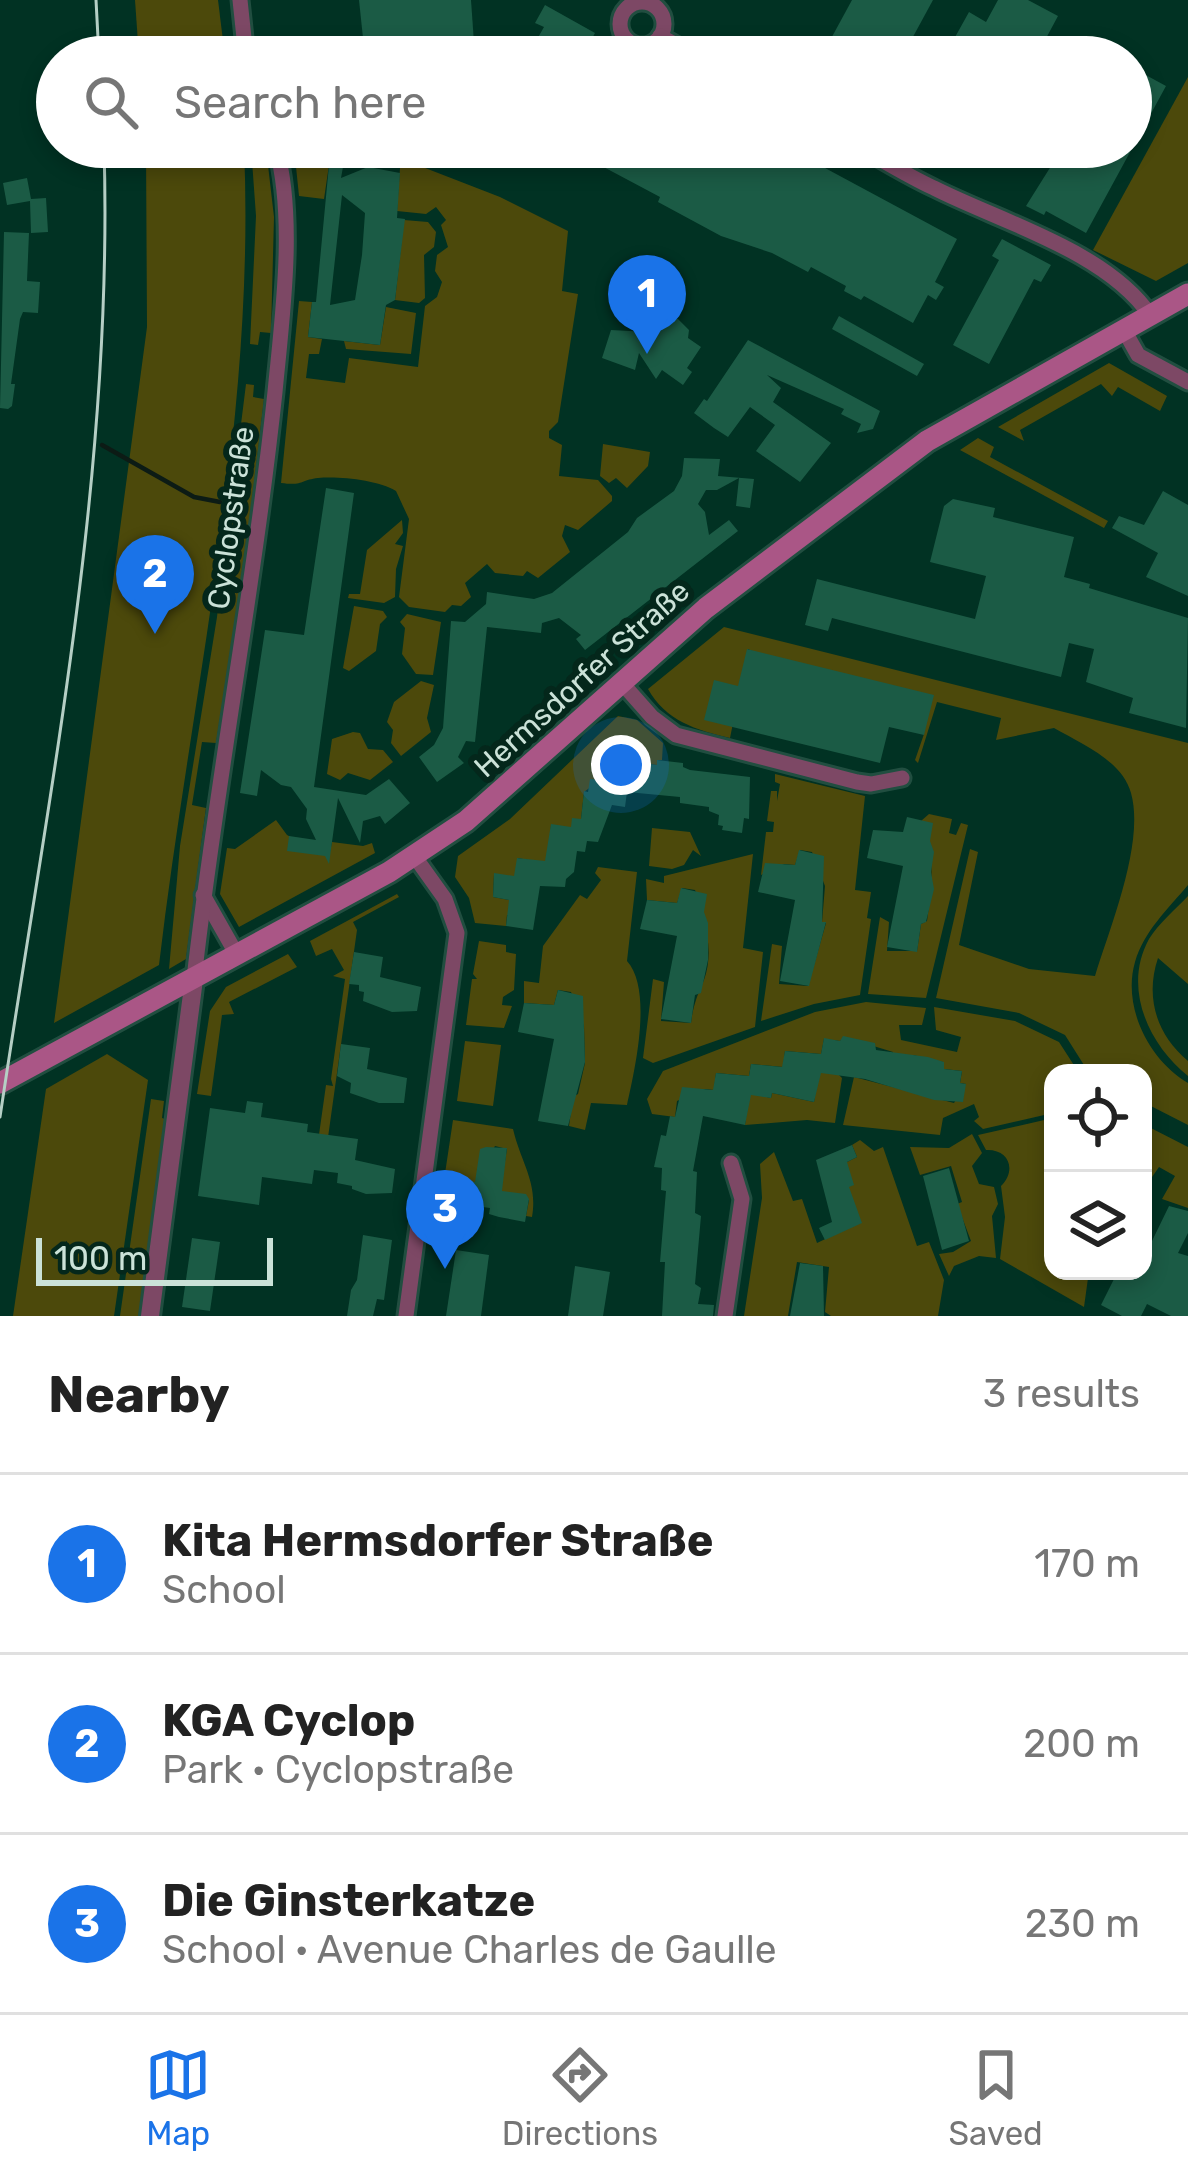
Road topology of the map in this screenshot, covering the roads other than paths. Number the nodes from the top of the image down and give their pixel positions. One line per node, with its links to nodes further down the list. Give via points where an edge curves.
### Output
1 (240, 0): 2 (street)
2 (244, 36)
3 (279, 168): 12 (street, Cyclopstraße, via 277,368)
4 (897, 168): 6 (street, via 1124,282)
5 (1188, 294): 6 (main road, Hermsdorfer Straße)
6 (1150, 315): 7 (main road, Hermsdorfer Straße)
7 (1124, 330): 8 (street, via 1138,355); 9 (main road, Hermsdorfer Straße, via 927,441)
8 (1188, 382)
9 (621, 682): 10 (street, via 664,728 696,742 856,782); 11 (main road, Hermsdorfer Straße, via 493,799)
10 (902, 778)
11 (415, 857): 13 (main road, Hermsdorfer Straße); 18 (street, via 445,898 457,933)
12 (203, 895): 13 (street); 14 (street, Cyclopstraße)
13 (238, 955): 14 (main road, Hermsdorfer Straße)
14 (194, 980): 15 (main road, Hermsdorfer Straße); 17 (street)
15 (0, 1083)
16 (731, 1163): 19 (street, via 742,1199)
17 (150, 1316)
18 (406, 1316)
19 (725, 1316)

